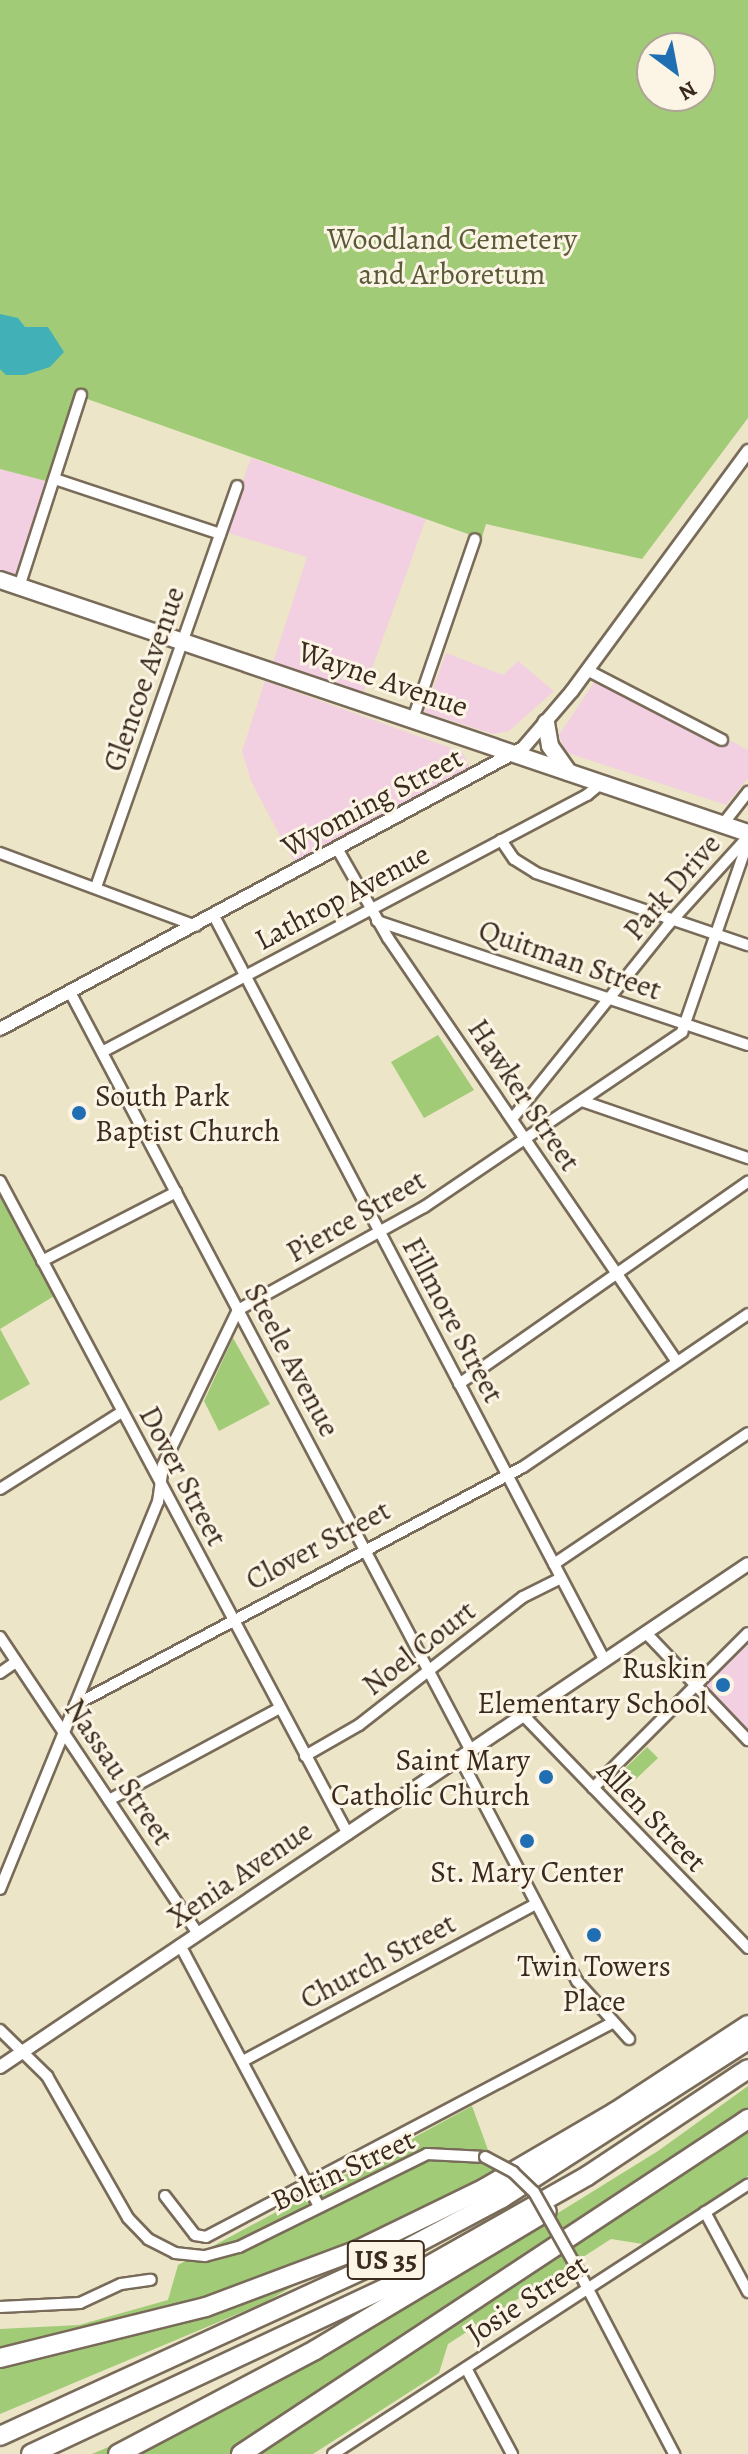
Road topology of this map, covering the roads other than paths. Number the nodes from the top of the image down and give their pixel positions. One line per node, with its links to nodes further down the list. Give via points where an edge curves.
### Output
1 (81, 395): 3 (street)
2 (748, 451): 10 (street, Wyoming Street)
3 (55, 479): 5 (street); 8 (street)
4 (237, 486): 5 (street, Glencoe Avenue)
5 (220, 534): 9 (street, Glencoe Avenue)
6 (475, 539): 11 (street)
7 (0, 580): 8 (main road, Wayne Avenue)
8 (19, 587): 9 (main road, Wayne Avenue)
9 (183, 642): 11 (main road, Wayne Avenue); 23 (street, Glencoe Avenue)
10 (587, 670): 12 (street, Wyoming Street); 13 (street)
11 (413, 719): 14 (main road, Wayne Avenue)
12 (546, 723): 14 (street, Wyoming Street); 15 (main road, via 550,746)
13 (722, 740)
14 (514, 754): 15 (main road, Wayne Avenue); 21 (street, Wyoming Street)
15 (568, 772): 16 (main road, Wayne Avenue)
16 (596, 781): 18 (main road, Wayne Avenue); 20 (street, Lathrop Avenue, via 598,786 587,795)
17 (748, 792): 18 (street, Park Drive)
18 (723, 824): 19 (main road, Wayne Avenue)
19 (748, 837): 26 (street, Park Drive); 29 (street)
20 (501, 840): 24 (street, Lathrop Avenue); 26 (street, via 514,859 536,873)
21 (338, 850): 24 (street, Hawker Street); 25 (street, Wyoming Street)
22 (0, 853): 23 (street)
23 (96, 887): 28 (street)
24 (370, 909): 27 (street, Hawker Street); 31 (street, Lathrop Avenue)
25 (214, 916): 28 (street, Wyoming Street); 31 (street, Fillmore Street)
26 (673, 920): 29 (street); 33 (street, Park Drive)
27 (377, 921): 33 (street, Quitman Street); 39 (street, Hawker Street)
28 (196, 926): 32 (street, Wyoming Street)
29 (718, 934): 30 (street); 34 (street)
30 (748, 945)
31 (245, 976): 37 (street, Lathrop Avenue); 45 (street, Fillmore Street)
32 (70, 992): 35 (street, Wyoming Street); 37 (street, Steele Avenue)
33 (610, 998): 34 (street, Quitman Street); 39 (street, Park Drive)
34 (688, 1024): 36 (street, Quitman Street); 38 (street, Pierce Street)
35 (0, 1029)
36 (748, 1045)
37 (102, 1052): 44 (street, Steele Avenue)
38 (582, 1101): 40 (street, Pierce Street); 41 (street)
39 (512, 1119): 40 (street, Hawker Street)
40 (525, 1138): 45 (street, Pierce Street); 47 (street, Hawker Street)
41 (748, 1158)
42 (0, 1181): 46 (street, Dover Street)
43 (748, 1182): 47 (street)
44 (176, 1192): 46 (street); 48 (street, Steele Avenue)
45 (380, 1234): 48 (street, Pierce Street); 51 (street, Fillmore Street)
46 (42, 1261): 52 (street, Dover Street)
47 (618, 1275): 50 (street, Hawker Street); 51 (street)
48 (238, 1310): 55 (street, via 163,1465); 57 (street, Steele Avenue)
49 (748, 1314): 50 (street, Clover Street)
50 (677, 1362): 54 (street, Clover Street)
51 (459, 1384): 54 (street, Fillmore Street)
52 (122, 1412): 55 (street, Dover Street); 56 (street)
53 (748, 1433): 58 (street)
54 (507, 1475): 57 (street, Clover Street); 58 (street, Fillmore Street)
55 (160, 1483): 61 (street, Dover Street); 70 (street, via 158,1502)
56 (0, 1489)
57 (363, 1548): 61 (street, Clover Street); 67 (street, Steele Avenue)
58 (554, 1564): 60 (street, Fillmore Street)
59 (748, 1564): 62 (street, Xenia Avenue)
60 (561, 1578): 65 (street, Fillmore Street); 67 (street, Noel Court, via 523,1597)
61 (232, 1620): 70 (street, Clover Street); 71 (street, Dover Street)
62 (646, 1633): 65 (street, Xenia Avenue); 69 (street)
63 (748, 1633): 69 (street)
64 (0, 1637): 66 (street, Nassau Street)
65 (605, 1661): 72 (street, Xenia Avenue)
66 (16, 1662): 68 (street); 73 (street, Nassau Street)
67 (429, 1672): 75 (street, Steele Avenue); 76 (street, Noel Court, via 340,1738)
68 (0, 1673)
69 (697, 1686): 74 (street); 77 (street)
70 (75, 1705): 73 (street)
71 (280, 1708): 76 (street, Dover Street); 78 (street)
72 (523, 1715): 75 (street, Xenia Avenue); 77 (street, Allen Street)
73 (64, 1733): 78 (street, Nassau Street); 80 (street)
74 (748, 1740)
75 (465, 1755): 79 (street, Xenia Avenue); 81 (street, Steele Avenue)
76 (305, 1756): 79 (street, Dover Street)
77 (593, 1788): 84 (street, Allen Street)
78 (109, 1800): 82 (street, Nassau Street)
79 (348, 1834): 82 (street, Xenia Avenue)
80 (0, 1889)
81 (536, 1904): 85 (street, Steele Avenue, via 577,1981); 91 (street, Church Street)
82 (198, 1934): 83 (street, Xenia Avenue)
83 (180, 1945): 90 (street, Xenia Avenue); 91 (street)
84 (748, 1948)
85 (613, 2022): 88 (street, Steele Avenue); 96 (street)
86 (748, 2025): 105 (highway, via 485,2188 358,2250 206,2307)
87 (0, 2030): 90 (street, Boltin Street)
88 (629, 2039)
89 (748, 2040): 107 (highway, US 35, via 502,2198 393,2256)
90 (20, 2054): 92 (street, Xenia Avenue); 99 (street, Boltin Street, via 47,2076 128,2218 161,2247 190,2256 222,2253)
91 (243, 2061): 96 (street)
92 (0, 2067)
93 (748, 2069): 95 (highway, US 35)
94 (748, 2119): 110 (highway)
95 (663, 2129): 108 (highway, US 35, via 405,2279); 109 (highway, via 523,2228 439,2279)
96 (308, 2184): 98 (street, via 206,2237 195,2235); 99 (street)
97 (748, 2185): 100 (street, Josie Street)
98 (165, 2196)
99 (319, 2206): 102 (street, Boltin Street, bridge, via 427,2154 485,2157 513,2172 534,2192)
100 (705, 2212): 102 (street, Josie Street); 103 (street)
101 (151, 2280): 104 (street, via 121,2284 80,2303)
102 (587, 2288): 106 (street, Josie Street); 113 (street, Boltin Street)
103 (748, 2292)
104 (0, 2307)
105 (0, 2358)
106 (466, 2368): 111 (street, Josie Street); 112 (street)
107 (0, 2436)
108 (31, 2454)
109 (118, 2454)
110 (241, 2454)
111 (333, 2454)
112 (512, 2454)
113 (674, 2454)

